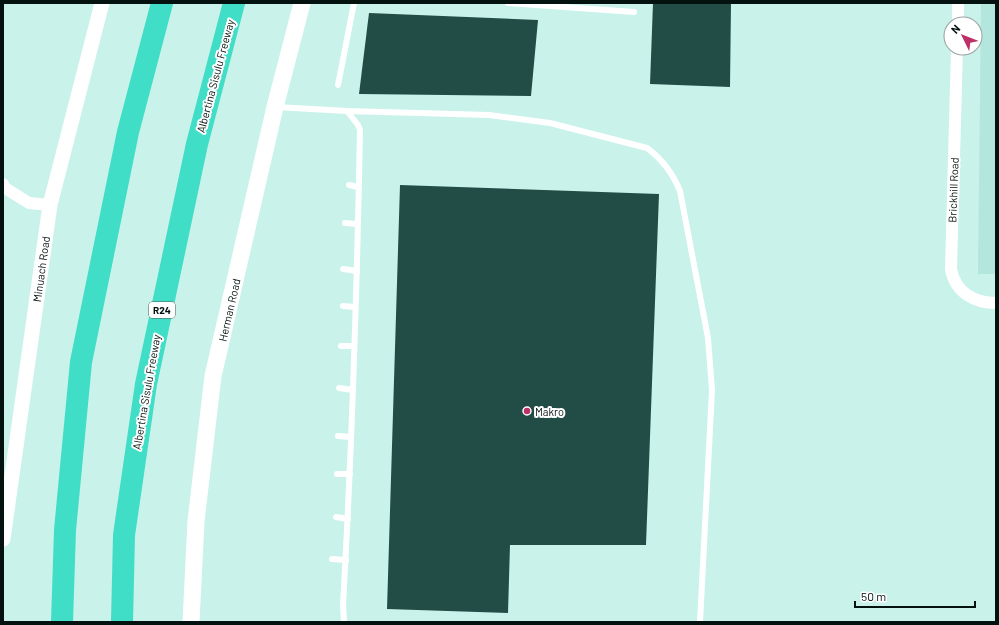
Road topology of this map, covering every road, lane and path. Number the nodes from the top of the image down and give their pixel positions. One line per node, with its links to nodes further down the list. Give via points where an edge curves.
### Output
1 (102, 3): 17 (street, Minuach Road)
2 (162, 3): 38 (highway, via 128,132 81,362 65,530)
3 (234, 3): 39 (highway, Albertina Sisulu Freeway / R24, via 197,144 146,384 124,534)
4 (302, 3): 12 (main road, Herman Road)
5 (354, 3): 11 (lane)
6 (508, 3): 8 (lane)
7 (958, 3): 9 (street)
8 (634, 12)
9 (958, 16)
10 (957, 56): 22 (street, Brickhill Road, via 951,269 953,278 966,294 988,303)
11 (338, 85)
12 (275, 107): 13 (lane); 40 (main road, Herman Road, via 214,376 196,521)
13 (347, 112): 16 (lane, via 360,130); 42 (lane, via 489,115 550,123 647,148 675,179 680,191 708,338 712,390)
14 (3, 184): 17 (street, via 5,188 29,203)
15 (349, 185): 16 (lane)
16 (358, 187): 19 (lane)
17 (50, 205): 35 (street, Minuach Road)
18 (345, 223): 19 (lane)
19 (358, 224): 21 (lane)
20 (343, 269): 21 (lane)
21 (357, 271): 24 (lane)
22 (996, 303)
23 (343, 306): 24 (lane)
24 (355, 307): 26 (lane)
25 (341, 346): 26 (lane)
26 (354, 346): 28 (lane)
27 (339, 388): 28 (lane)
28 (353, 390): 30 (lane)
29 (338, 436): 30 (lane)
30 (351, 437): 32 (lane)
31 (337, 474): 32 (lane)
32 (350, 474): 34 (lane)
33 (336, 517): 34 (lane)
34 (348, 519): 37 (lane)
35 (3, 539)
36 (332, 559): 37 (lane)
37 (346, 560): 41 (lane)
38 (62, 622)
39 (122, 622)
40 (191, 622)
41 (344, 622)
42 (700, 622)

